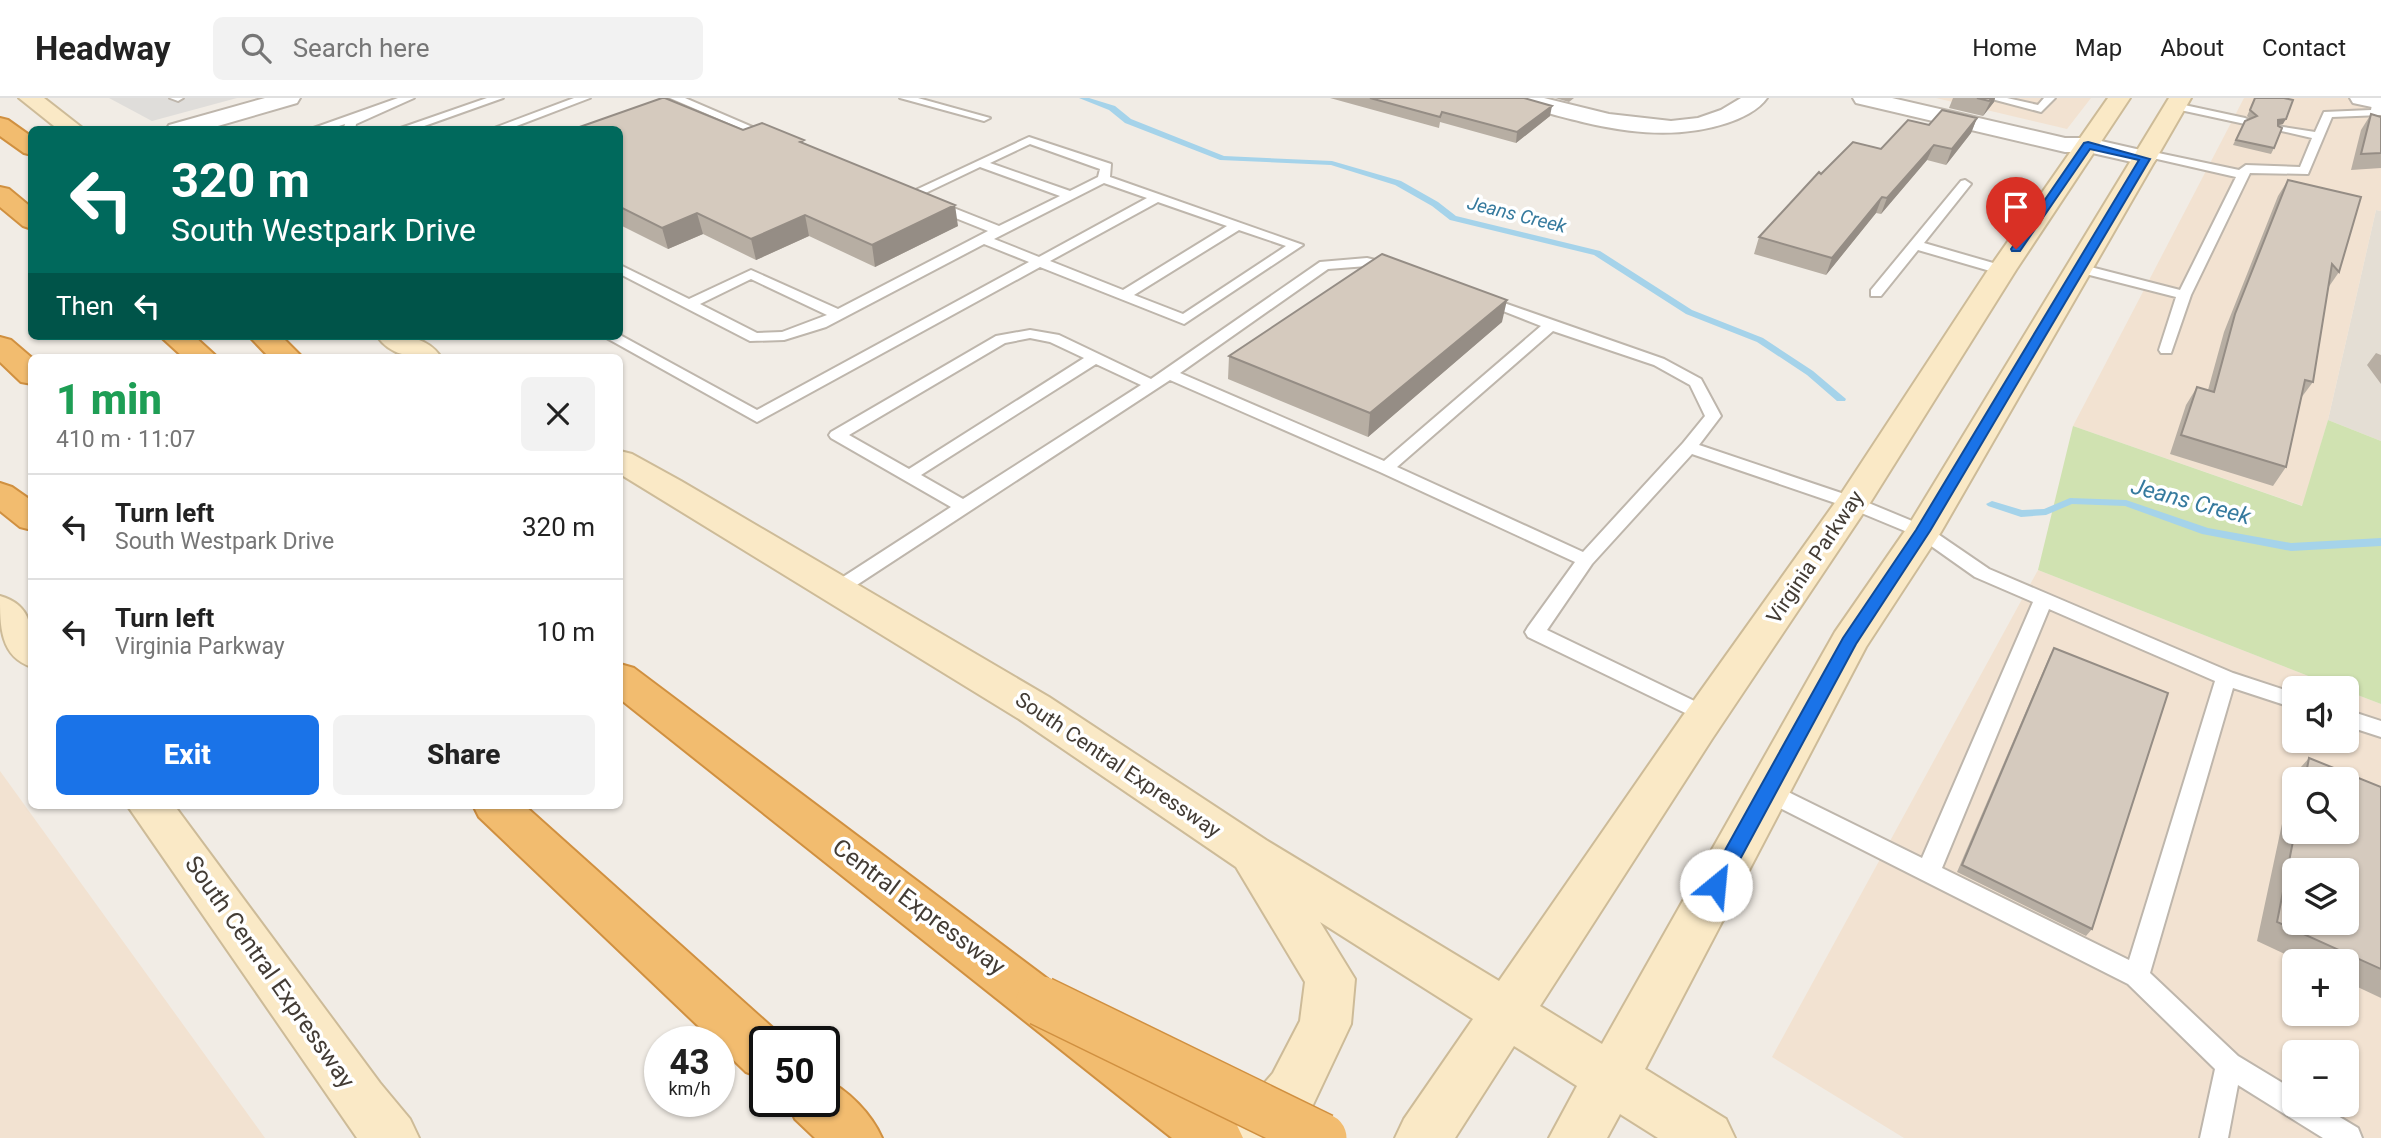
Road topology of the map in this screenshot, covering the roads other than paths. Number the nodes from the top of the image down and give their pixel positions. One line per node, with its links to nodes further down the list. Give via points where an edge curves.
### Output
1 (30, 98): 21 (main road)
2 (289, 98): 22 (street)
3 (409, 98): 17 (lane)
4 (498, 98): 25 (lane)
5 (585, 98): 26 (lane)
6 (675, 98): 29 (lane)
7 (905, 98): 18 (lane)
8 (1519, 98): 9 (street, via 1602,119 1665,128 1712,124)
9 (1756, 98)
10 (1864, 98): 16 (street)
11 (1993, 98): 12 (lane, via 2041,108)
12 (2050, 98)
13 (2119, 98): 31 (main road, Virginia Parkway)
14 (2373, 100): 28 (lane, via 2378,113 2328,114)
15 (2178, 102): 19 (lane); 32 (main road)
16 (1907, 103): 31 (street, via 2066,145)
17 (363, 114): 23 (lane); 24 (lane)
18 (984, 118)
19 (2245, 121)
20 (0, 125): 30 (highway)
21 (68, 126)
22 (191, 126)
23 (326, 126)
24 (350, 126)
25 (412, 126)
26 (505, 126)
27 (2281, 128): 28 (lane)
28 (2319, 136): 34 (lane, via 2304,171 2246,169)
29 (787, 144)
30 (28, 145)
31 (2088, 145): 32 (street); 47 (main road, Virginia Parkway)
32 (2147, 156): 34 (lane); 46 (main road)
33 (979, 163): 35 (lane, via 1029,140 1107,167); 38 (lane); 42 (lane, via 905,193)
34 (2243, 175): 52 (lane)
35 (1103, 178): 38 (lane); 39 (lane)
36 (1965, 184): 44 (lane)
37 (0, 194): 40 (highway)
38 (1070, 195): 42 (lane)
39 (1157, 197): 41 (lane); 45 (lane)
40 (28, 217)
41 (1237, 225): 53 (lane); 53 (lane, via 1296,245 1184,320)
42 (999, 231): 43 (lane)
43 (983, 239): 45 (lane); 55 (lane)
44 (1915, 245): 47 (lane); 50 (lane)
45 (1039, 262): 53 (lane); 60 (lane, via 757,417)
46 (2079, 268): 52 (lane); 78 (main road)
47 (2002, 270): 75 (main road, Virginia Parkway)
48 (623, 271): 54 (lane)
49 (1405, 271): 68 (lane, via 1367,261 1325,264)
50 (1876, 293)
51 (1466, 294): 56 (lane)
52 (2184, 295): 62 (lane)
53 (1123, 296)
54 (689, 304): 55 (lane, via 755,338 784,336); 55 (lane, via 751,274)
55 (839, 315)
56 (1551, 325): 70 (lane, via 1659,362 1696,382 1713,416); 72 (lane)
57 (180, 340): 63 (highway)
58 (268, 340): 64 (highway)
59 (398, 340): 65 (main road)
60 (617, 340)
61 (0, 346): 67 (highway)
62 (2166, 350)
63 (198, 354)
64 (284, 354)
65 (421, 354)
66 (1095, 358): 69 (lane); 73 (lane); 73 (lane, via 1054,338 1030,334 1001,339 837,435)
67 (28, 371)
68 (1169, 374): 69 (lane); 72 (lane)
69 (1152, 385): 76 (lane)
70 (1689, 447): 75 (lane); 79 (lane)
71 (623, 463): 80 (main road, South Central Expressway)
72 (1386, 468): 79 (lane)
73 (910, 475): 76 (lane)
74 (0, 494): 77 (highway)
75 (1853, 503): 78 (lane); 87 (main road, Virginia Parkway)
76 (964, 507): 80 (lane)
77 (28, 516)
78 (1923, 531): 81 (lane, via 1982,572); 90 (main road, via 1849,642)
79 (1586, 560): 87 (lane, via 1535,632)
80 (836, 590): 93 (main road, South Central Expressway, via 1034,708)
81 (2044, 599): 84 (lane); 94 (lane)
82 (0, 609): 83 (main road)
83 (28, 648)
84 (2226, 678): 86 (lane); 95 (lane)
85 (623, 680): 96 (highway, Central Expressway)
86 (2282, 697)
87 (1706, 715): 97 (main road, Virginia Parkway)
88 (2359, 722): 89 (lane)
89 (2381, 729)
90 (1766, 791): 94 (lane); 100 (main road)
91 (152, 809): 102 (main road, South Central Expressway)
92 (499, 809): 98 (highway)
93 (1250, 853): 97 (main road, South Central Expressway); 105 (main road, via 1331,979 1325,1024 1292,1091)
94 (1928, 872): 95 (lane)
95 (2137, 975): 99 (lane)
96 (1041, 1001): 104 (highway, Central Expressway, bridge); 106 (highway, bridge)
97 (1508, 1014): 100 (main road, South Central Expressway); 107 (main road, Virginia Parkway)
98 (749, 1040)
99 (2229, 1065): 110 (lane); 111 (lane)
100 (1610, 1079): 108 (main road); 109 (main road, South Central Expressway)
101 (831, 1117): 103 (highway)
102 (391, 1138)
103 (854, 1138)
104 (1215, 1138)
105 (1252, 1138)
106 (1322, 1138)
107 (1423, 1138)
108 (1577, 1138)
109 (1707, 1138)
110 (2214, 1138)
111 (2348, 1138)

